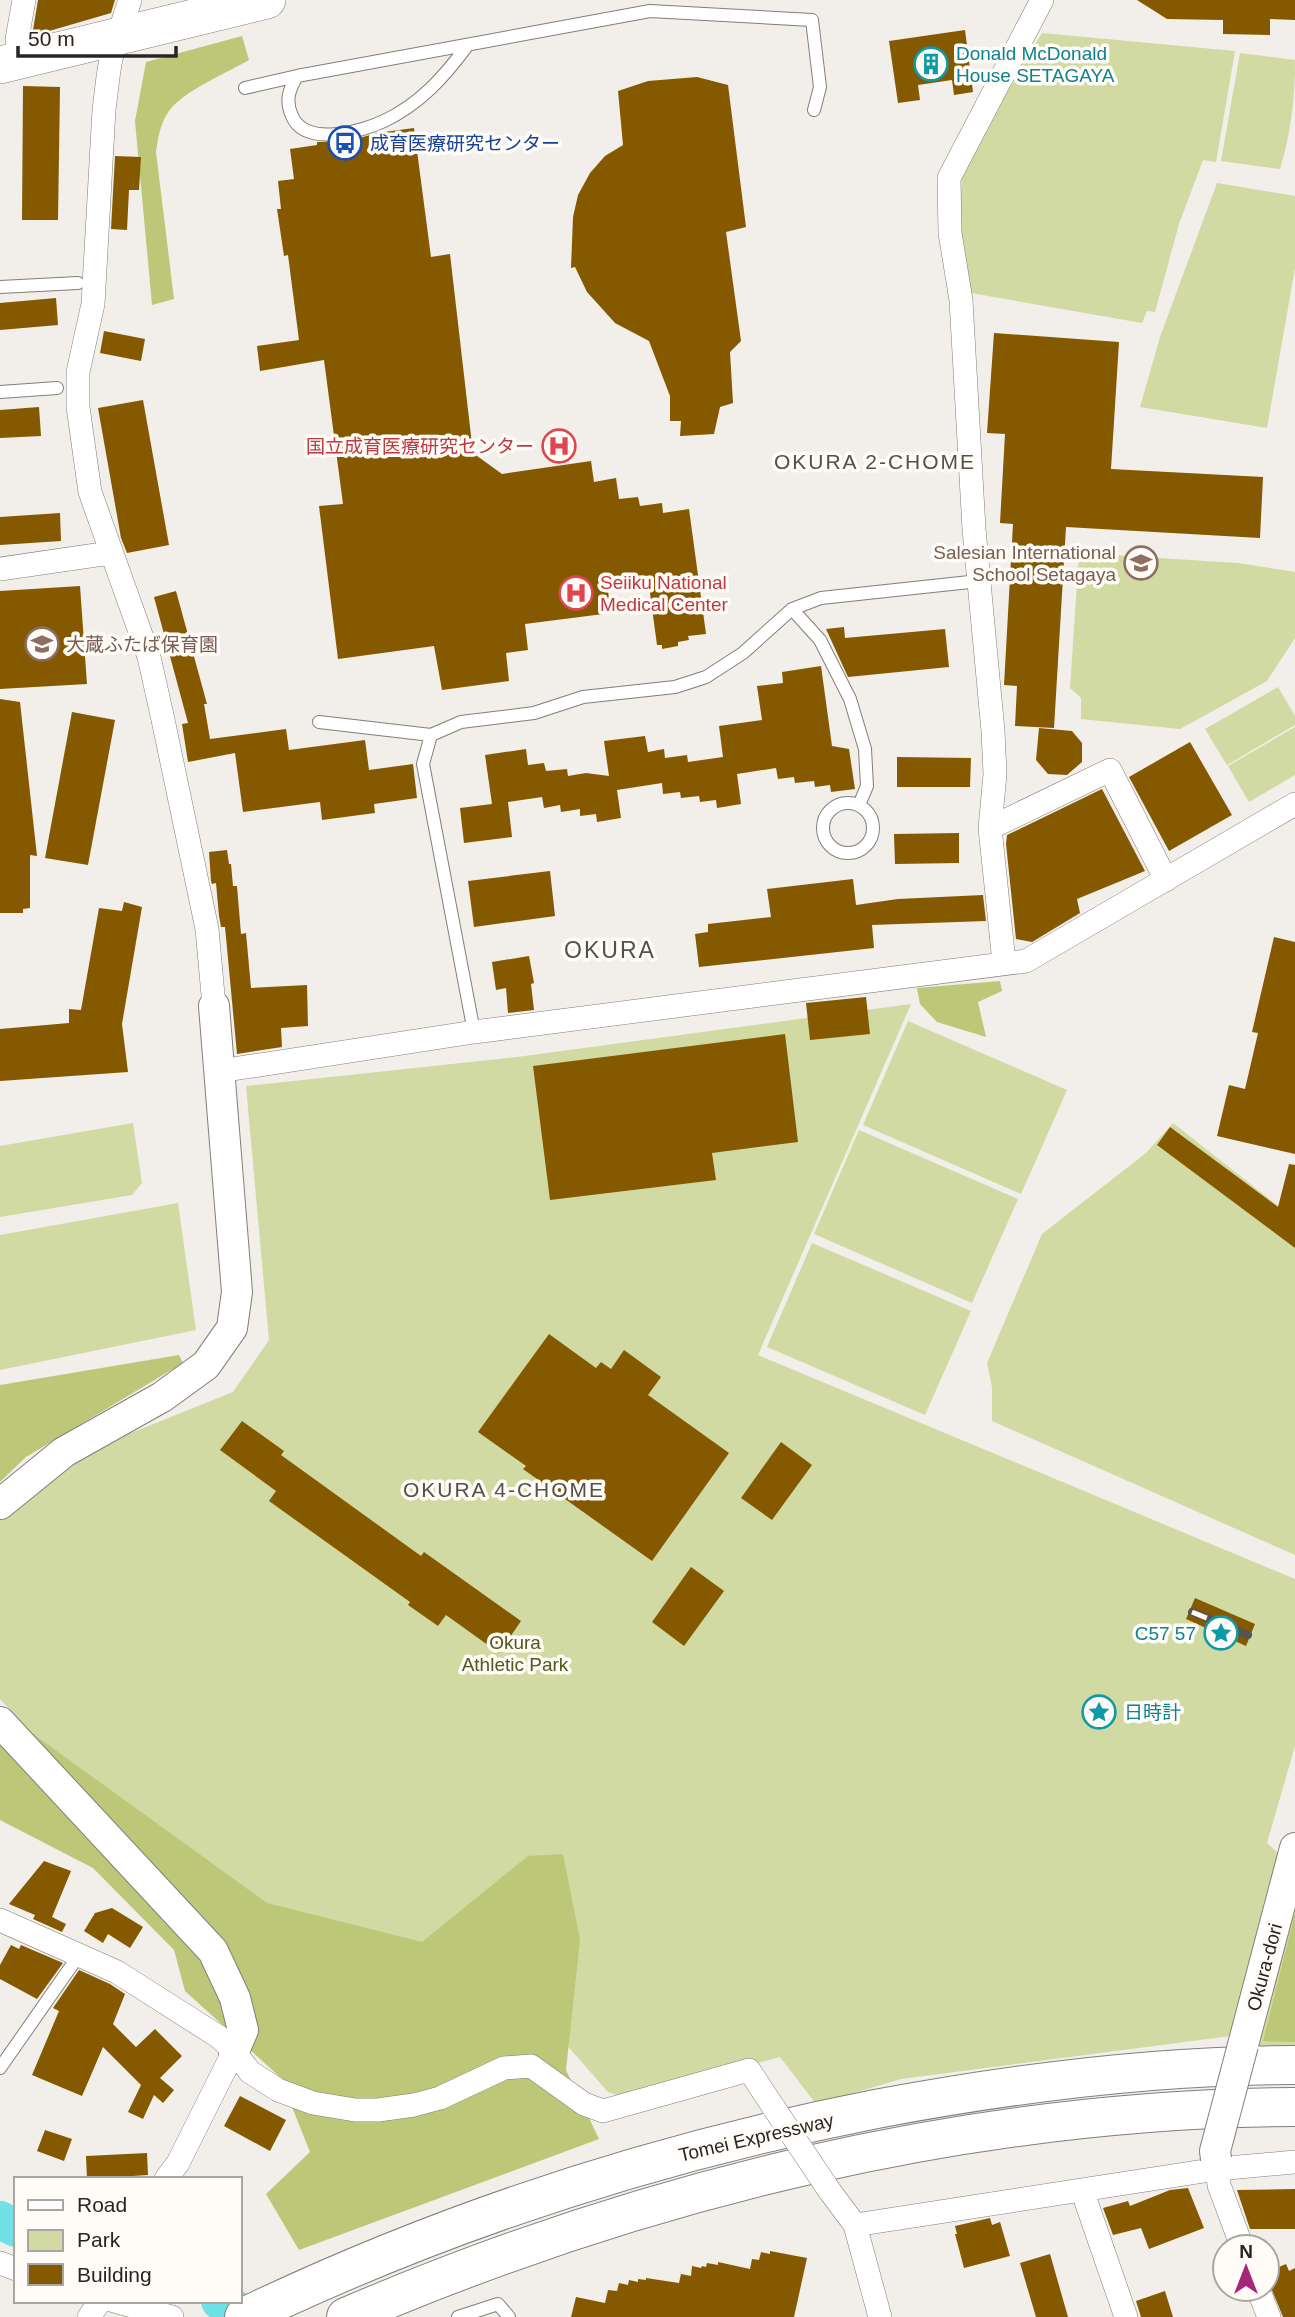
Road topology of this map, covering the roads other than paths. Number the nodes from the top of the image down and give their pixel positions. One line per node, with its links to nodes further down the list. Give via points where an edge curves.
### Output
1 (24, 0): 8 (street)
2 (130, 0): 6 (street)
3 (267, 0): 6 (main road)
4 (1042, 0): 18 (street, via 949,178)
5 (650, 5): 7 (lane); 11 (lane, via 812,20 820,87)
6 (118, 37): 8 (main road); 16 (street, via 104,110 93,304 78,372 78,417 90,492)
7 (467, 46): 9 (lane); 9 (lane, via 415,104 382,122 345,132 319,135 294,121 288,91)
8 (10, 63)
9 (297, 76): 10 (lane)
10 (245, 88)
11 (814, 110)
12 (78, 283): 13 (lane)
13 (0, 287)
14 (57, 388): 15 (lane)
15 (0, 392)
16 (110, 553): 17 (street); 27 (street, via 152,668 207,929)
17 (0, 569)
18 (979, 581): 19 (lane, via 821,598); 24 (street, via 995,763)
19 (792, 609): 21 (lane, via 743,653 706,677 675,687 583,697 534,713 461,722); 23 (lane, via 820,640 850,699 864,749 867,786)
20 (319, 722): 21 (lane)
21 (430, 735): 28 (lane, via 423,764)
22 (1295, 804): 25 (street)
23 (859, 806): 23 (lane, via 870,817 868,842 852,852 836,850 823,830 827,813 841,804)
24 (990, 828): 25 (street, via 1110,770); 26 (street)
25 (1166, 880): 26 (street, via 1026,961)
26 (1004, 962): 28 (street)
27 (214, 1006): 29 (street)
28 (474, 1032): 29 (street)
29 (220, 1071): 30 (street, via 237,1292 232,1328 206,1365 64,1452)
30 (0, 1504)
31 (0, 1723): 35 (street, via 213,1951 235,1998 243,2030)
32 (1295, 1848): 40 (street, Okura-dori, bridge, via 1215,2151)
33 (0, 1920): 34 (street)
34 (79, 1955): 35 (street, via 117,1972); 37 (lane)
35 (234, 2051): 41 (street); 43 (street, bridge, via 250,2072 278,2090 313,2103 355,2110 440,2098 504,2067 531,2066 584,2104 603,2111 749,2070)
36 (1295, 2065): 49 (highway, Tomei Expressway, via 1185,2069 993,2088 698,2149 598,2177 401,2246)
37 (0, 2068)
38 (1295, 2107): 50 (highway, Tomei Expressway, via 1100,2118 895,2148 706,2191 525,2247)
39 (1295, 2161): 40 (street)
40 (1216, 2164): 42 (street); 44 (street)
41 (168, 2177)
42 (1082, 2190): 43 (street); 54 (street)
43 (855, 2225): 53 (street)
44 (1237, 2233)
45 (98, 2303): 47 (street)
46 (121, 2303): 48 (street)
47 (87, 2317)
48 (172, 2317)
49 (244, 2317)
50 (346, 2317)
51 (458, 2317): 52 (lane, via 498,2304)
52 (509, 2317)
53 (880, 2317)
54 (1126, 2317)

